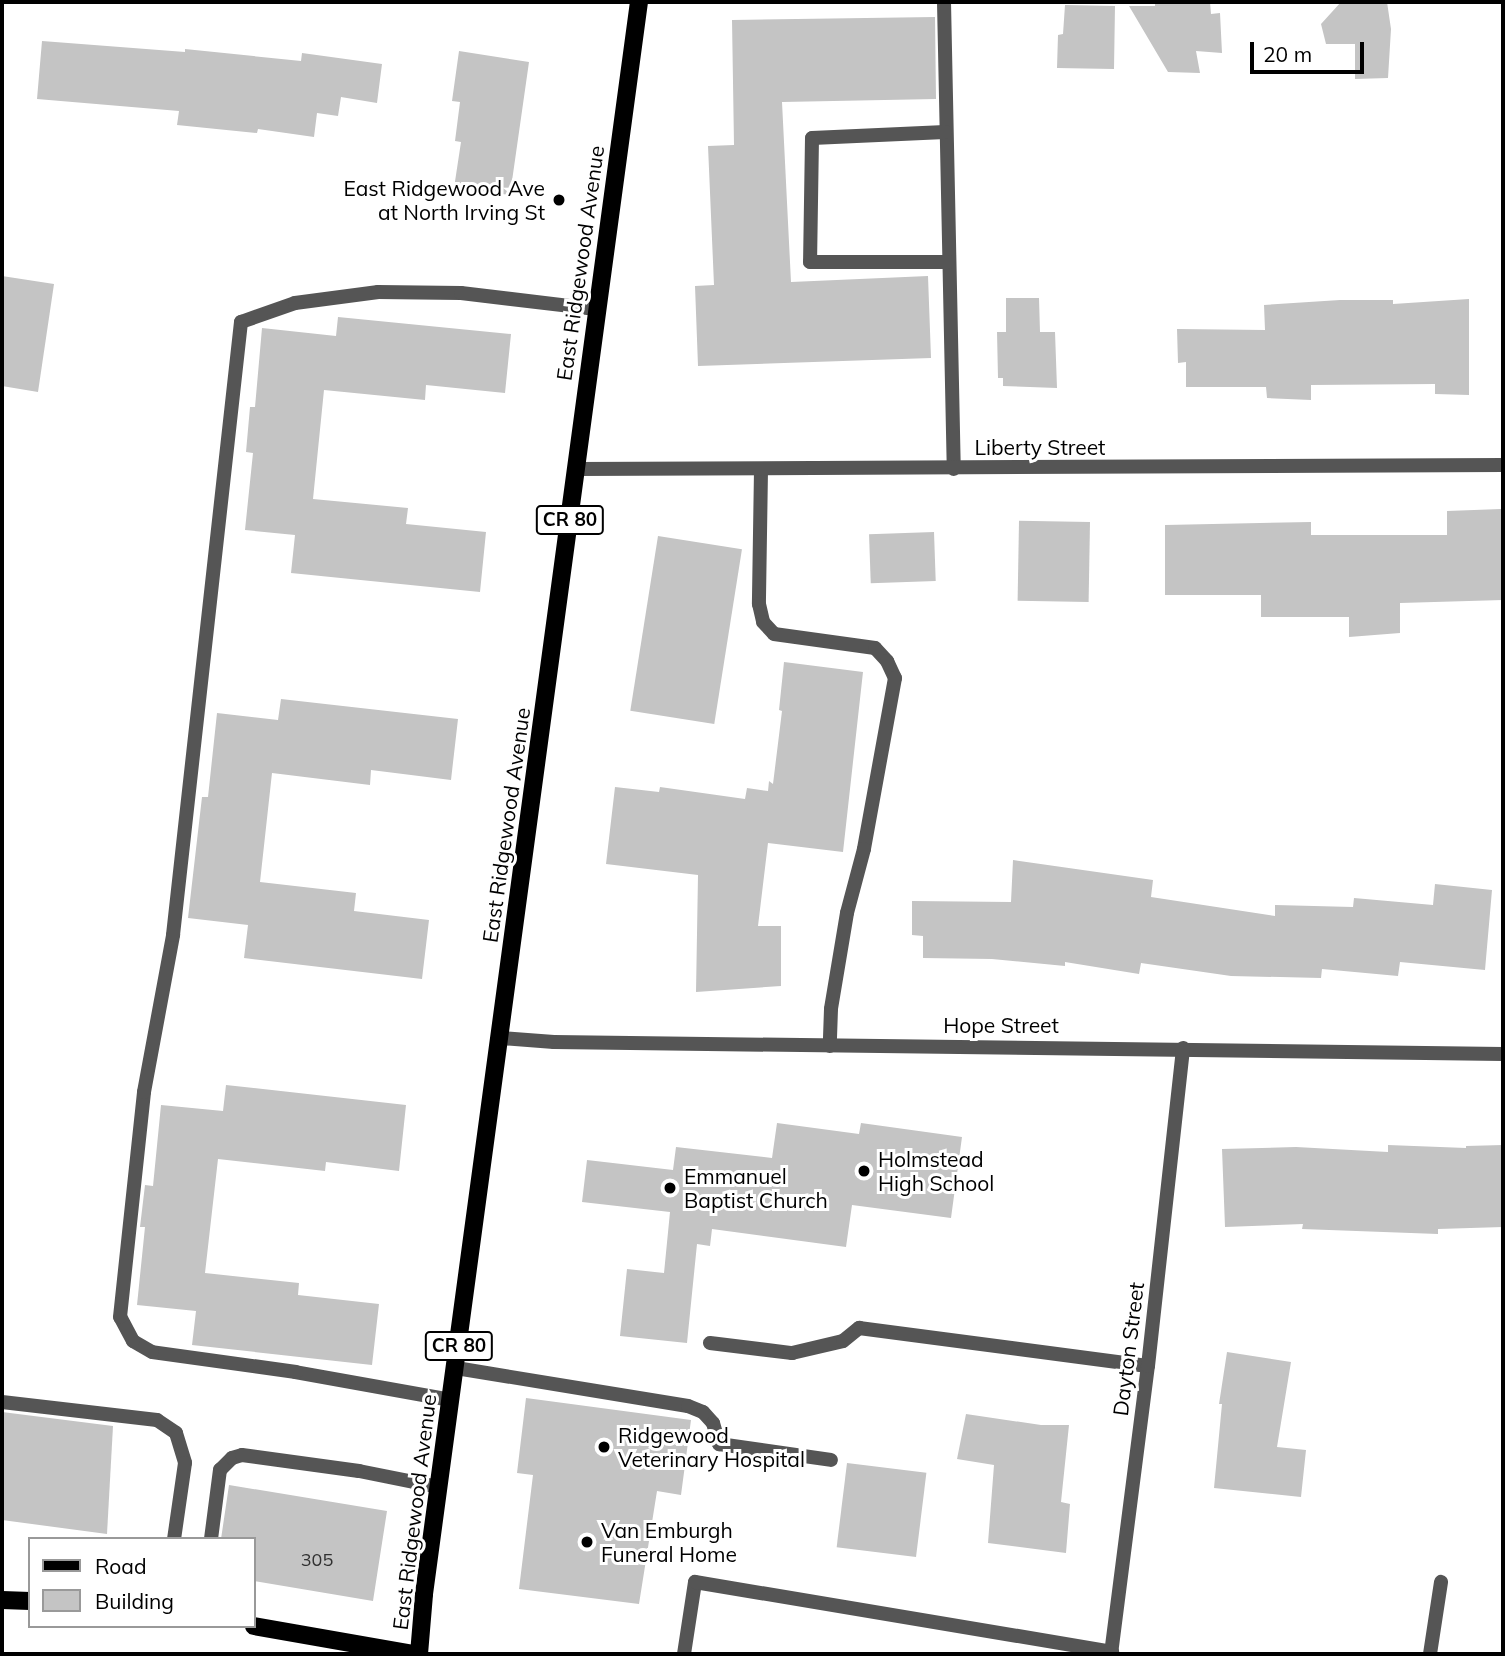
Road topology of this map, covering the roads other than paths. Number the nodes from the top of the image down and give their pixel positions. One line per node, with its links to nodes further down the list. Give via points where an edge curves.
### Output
1 (639, 2): 5 (main road, East Ridgewood Avenue / CR 80)
2 (944, 2): 3 (street)
3 (945, 132): 4 (street); 4 (street, via 812,138 810,262)
4 (948, 262): 8 (street)
5 (596, 309): 7 (main road, East Ridgewood Avenue / CR 80); 17 (street, via 461,293 377,292 295,303 241,322 173,934 144,1092 120,1317 133,1341 152,1352)
6 (1503, 465): 8 (street, Liberty Street)
7 (577, 469): 9 (street, Liberty Street); 10 (main road, East Ridgewood Avenue / CR 80)
8 (954, 469): 9 (street, Liberty Street)
9 (761, 470): 11 (street, via 759,604 763,622 774,634 875,648 895,678 864,849 847,913 831,1009)
10 (500, 1038): 11 (street, Hope Street); 16 (main road, East Ridgewood Avenue / CR 80)
11 (830, 1046): 12 (street, Hope Street)
12 (1183, 1048): 13 (street, Hope Street); 15 (street, Dayton Street)
13 (1503, 1054)
14 (710, 1343): 15 (street, via 792,1353 844,1341 859,1328)
15 (1148, 1366): 27 (street, Dayton Street)
16 (456, 1368): 17 (main road, East Ridgewood Avenue / CR 80); 19 (street, via 688,1406 703,1412 712,1423 719,1444)
17 (452, 1400): 20 (main road, East Ridgewood Avenue / CR 80)
18 (2, 1402): 21 (street, via 158,1420 176,1433 185,1463)
19 (831, 1460)
20 (439, 1487): 22 (street, via 242,1455 220,1470); 29 (main road, East Ridgewood Avenue / CR 80)
21 (174, 1537)
22 (211, 1537)
23 (1441, 1582): 31 (street)
24 (2, 1601): 25 (main road)
25 (28, 1601)
26 (256, 1626): 28 (main road)
27 (1112, 1653): 30 (street, via 695,1582)
28 (413, 1654)
29 (419, 1654)
30 (684, 1654)
31 (1430, 1654)

